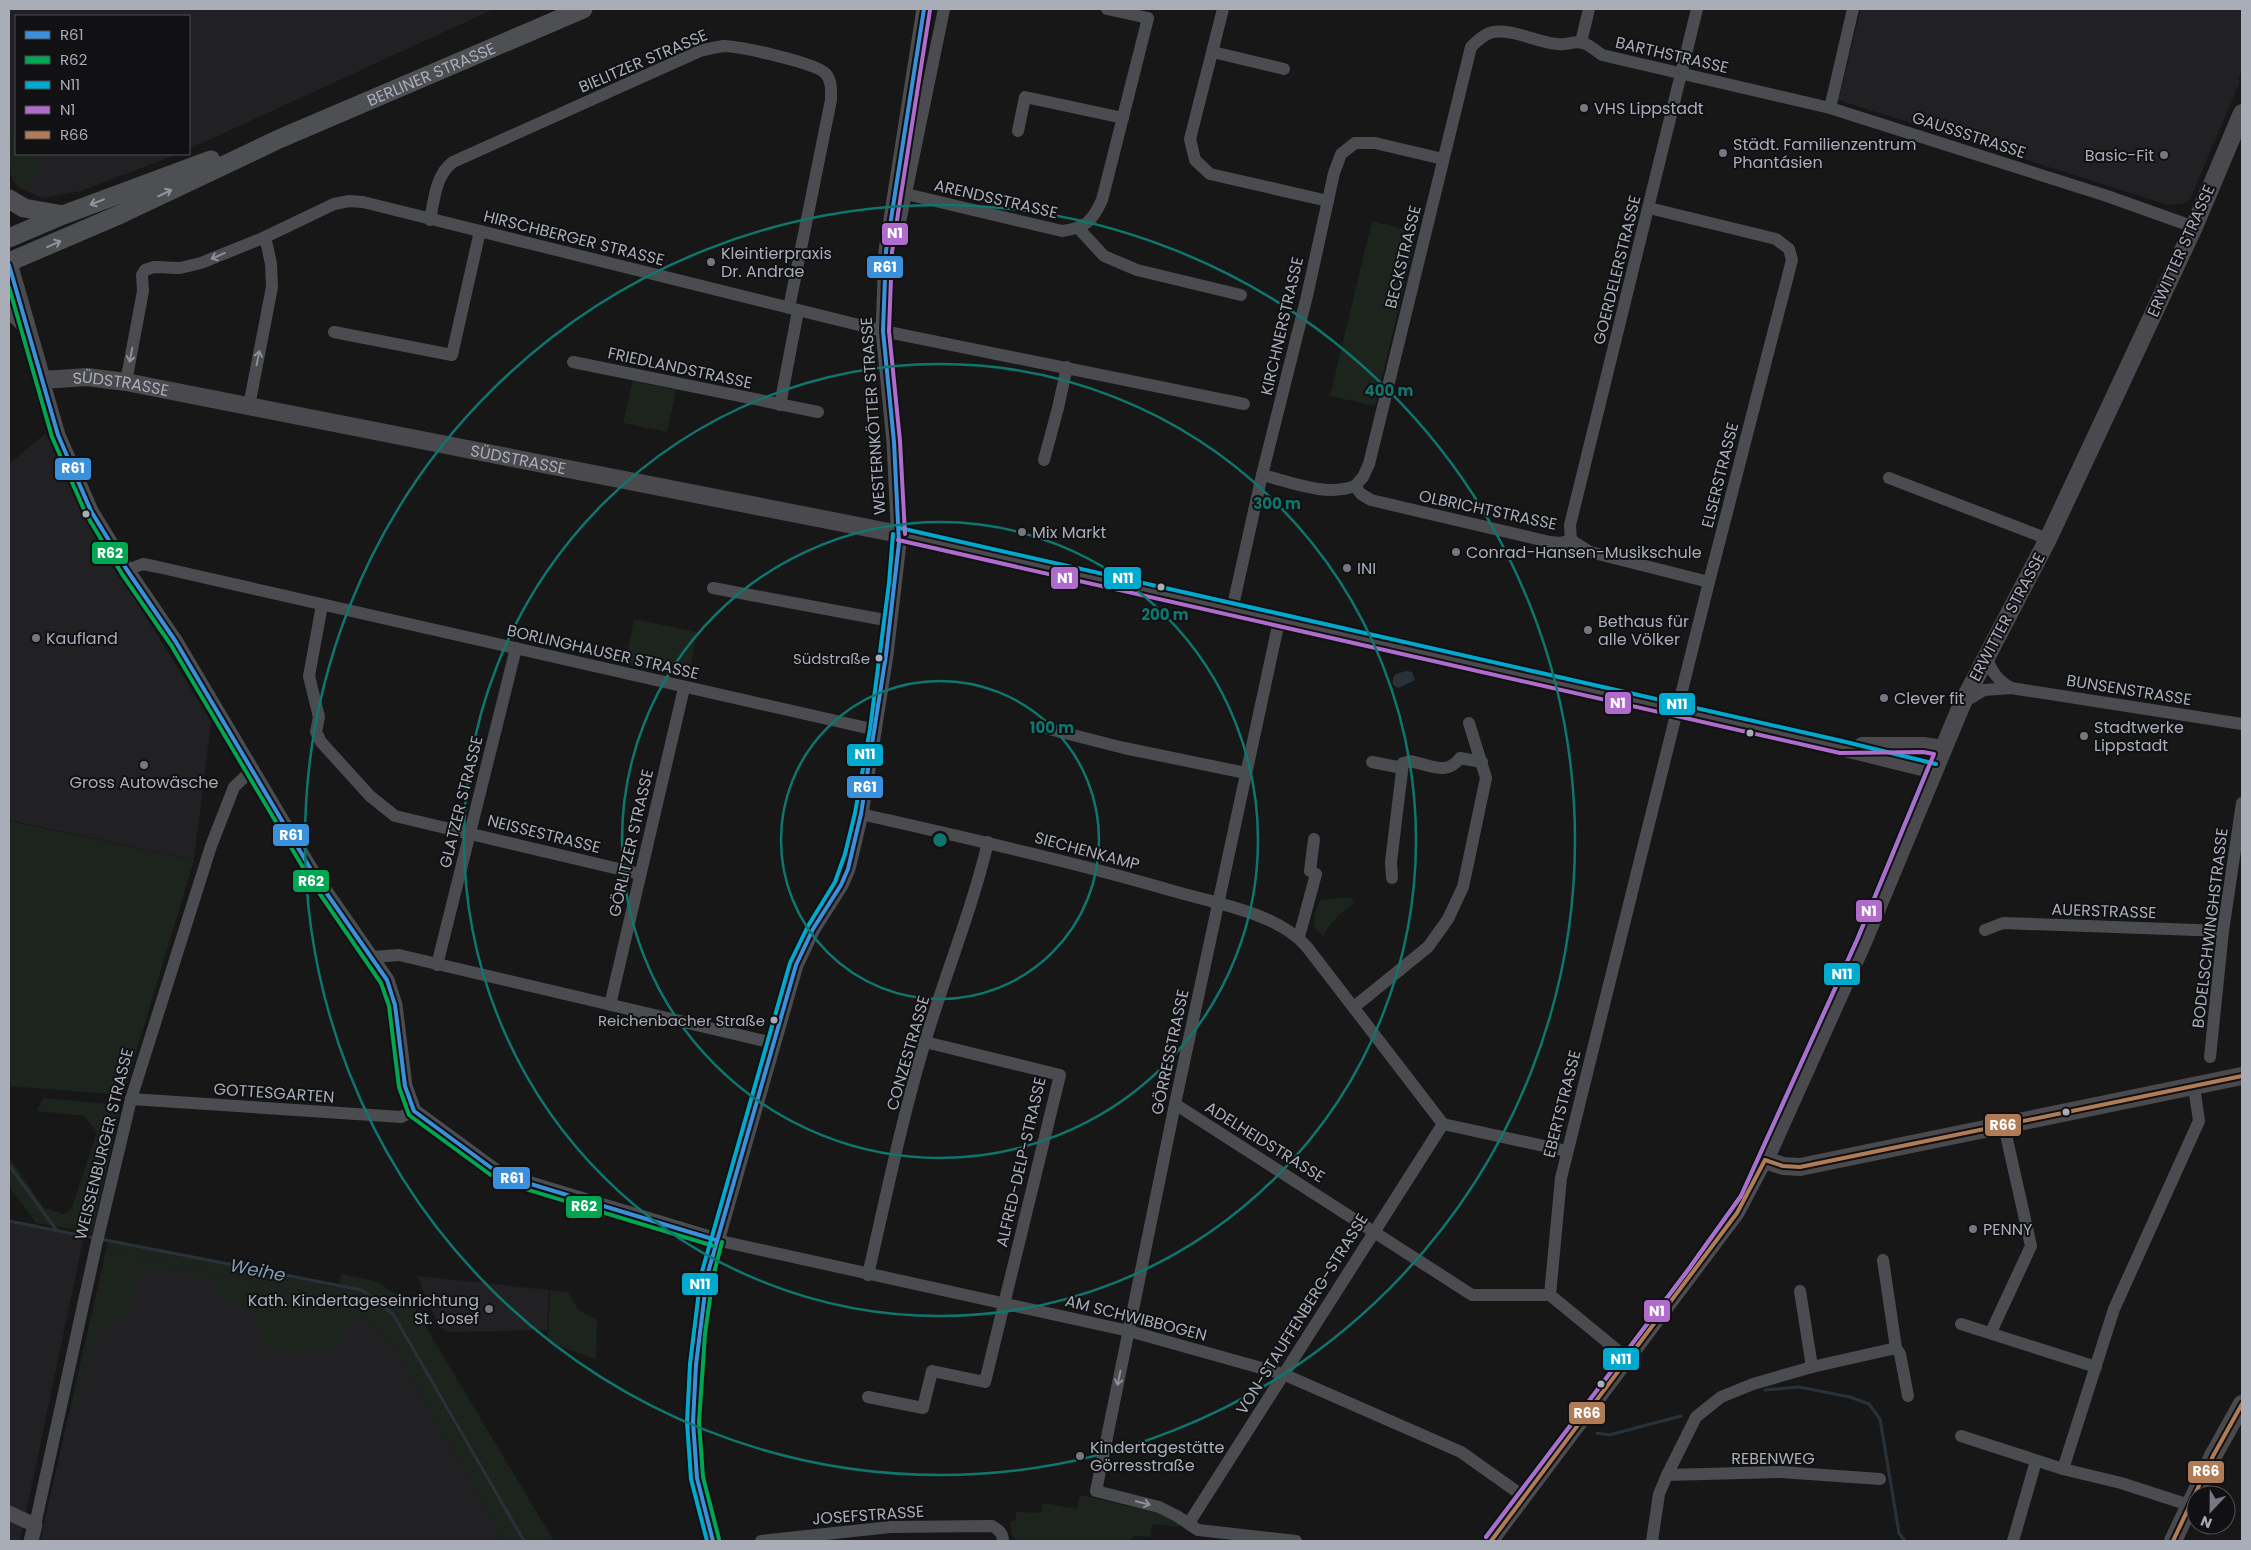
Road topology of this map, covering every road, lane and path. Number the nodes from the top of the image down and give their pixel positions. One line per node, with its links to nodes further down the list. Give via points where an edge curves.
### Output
1 (583, 9): 17 (main road, BERLINER STRASSE)
2 (924, 9): 30 (street, WESTERNKÖTTER STRASSE)
3 (944, 9): 19 (street, WESTERNKÖTTER STRASSE)
4 (1107, 9): 15 (street, ARENDSSTRASSE, via 1148,18)
5 (1223, 9): 10 (street)
6 (1589, 9): 9 (street)
7 (1696, 9): 12 (street, GOERDELERSTRASSE)
8 (1853, 9): 13 (street)
9 (1581, 42): 12 (street, BARTHSTRASSE, via 1602,55); 18 (street, BECKSTRASSE, via 1558,45 1506,32 1492,32 1482,37 1471,47)
10 (1213, 52): 11 (street); 21 (street, via 1190,139 1195,160 1210,174)
11 (1284, 69)
12 (1680, 74): 13 (street, BARTHSTRASSE); 22 (street, GOERDELERSTRASSE)
13 (1830, 108): 25 (street, GAUSSSTRASSE)
14 (2242, 114): 25 (main road, ERWITTER STRASSE)
15 (1124, 118): 16 (street, via 1025,97); 26 (street, ARENDSSTRASSE, via 1102,200 1095,215)
16 (1018, 131)
17 (279, 139): 23 (main road, BERLINER STRASSE, one-way to 23, via 192,166); 31 (main road, BERLINER STRASSE, one-way to 17)
18 (1443, 159): 21 (street, KIRCHNERSTRASSE, via 1375,143 1355,143 1341,154); 49 (street, BECKSTRASSE, via 1368,464)
19 (906, 194): 26 (street, ARENDSSTRASSE, via 1062,231); 30 (street, WESTERNKÖTTER STRASSE, via 898,232)
20 (9, 199): 23 (main road, via 24,208)
21 (1328, 201): 47 (street, KIRCHNERSTRASSE)
22 (1649, 208): 52 (street, GOERDELERSTRASSE, via 1570,525); 54 (street, ELSERSTRASSE, via 1776,239 1789,249 1792,260)
23 (62, 215): 28 (main road, BERLINER STRASSE)
24 (430, 220): 27 (street, HIRSCHBERGER STRASSE); 29 (street, HIRSCHBERGER STRASSE, via 349,200); 34 (street, BIELITZER STRASSE, via 440,176 453,162 700,51 722,46 737,47 814,65 826,74 831,100)
25 (2194, 226): 51 (main road, ERWITTER STRASSE)
26 (1079, 229): 32 (street, ARENDSSTRASSE, via 1104,256 1137,270)
27 (480, 231): 34 (street, HIRSCHBERGER STRASSE); 37 (street, via 452,355)
28 (9, 238)
29 (263, 238): 41 (street, HIRSCHBERGER STRASSE, one-way to 41, via 201,263 145,270); 44 (street, one-way to 29, via 272,287 271,264)
30 (886, 251): 36 (street, WESTERNKÖTTER STRASSE)
31 (9, 263): 35 (main road)
32 (1241, 295)
33 (9, 307): 35 (highway)
34 (794, 309): 36 (street, HIRSCHBERGER STRASSE); 43 (street)
35 (24, 322): 40 (main road)
36 (883, 331): 39 (street, HIRSCHBERGER STRASSE); 50 (street, WESTERNKÖTTER STRASSE, via 894,442)
37 (334, 332)
38 (573, 362): 43 (street, FRIEDLANDSTRASSE)
39 (1067, 367): 42 (street, HIRSCHBERGER STRASSE); 46 (street)
40 (42, 380): 41 (main road, SÜDSTRASSE, via 88,377); 53 (street, via 58,435 81,490)
41 (126, 382): 44 (main road, SÜDSTRASSE)
42 (1244, 404)
43 (780, 405): 45 (street, FRIEDLANDSTRASSE)
44 (249, 406): 50 (main road, SÜDSTRASSE)
45 (818, 412)
46 (1044, 460)
47 (1262, 475): 49 (street, via 1332,491); 57 (street, KIRCHNERSTRASSE)
48 (1889, 478): 51 (street)
49 (1355, 486): 52 (street, OLBRICHTSTRASSE, via 1371,500 1416,512 1550,542)
50 (898, 534): 57 (main road, SÜDSTRASSE); 58 (street, WESTERNKÖTTER STRASSE)
51 (2048, 539): 61 (main road, ERWITTER STRASSE)
52 (1571, 540): 54 (street, OLBRICHTSTRASSE, via 1590,552)
53 (127, 570): 56 (street, BORLINGHAUSER STRASSE, via 148,565); 75 (street, via 176,642)
54 (1709, 582): 65 (street, ELSERSTRASSE)
55 (713, 588): 58 (street)
56 (322, 605): 60 (street, BORLINGHAUSER STRASSE); 80 (street, via 310,676 319,717 316,732 321,742 370,796 395,816)
57 (1232, 610): 59 (main road, SÜDSTRASSE)
58 (890, 621): 69 (street, WESTERNKÖTTER STRASSE)
59 (1279, 621): 65 (main road, SÜDSTRASSE); 77 (street, GÖRRESSTRASSE)
60 (516, 648): 62 (street, BORLINGHAUSER STRASSE); 80 (street, GLATZER STRASSE)
61 (1986, 655): 63 (street, via 1996,676); 64 (main road, ERWITTER STRASSE)
62 (684, 688): 69 (street, BORLINGHAUSER STRASSE); 83 (street, GÖRLITZER STRASSE)
63 (2011, 688): 64 (street, BUNSENSTRASSE, via 1984,690); 67 (street, BUNSENSTRASSE)
64 (1962, 704): 71 (main road, ERWITTER STRASSE)
65 (1677, 711): 70 (main road, SÜDSTRASSE); 103 (street, EBERTSTRASSE)
66 (1469, 723): 73 (street)
67 (2242, 724)
68 (1049, 729): 77 (street)
69 (876, 730): 79 (street, WESTERNKÖTTER STRASSE)
70 (1841, 747): 71 (main road, SÜDSTRASSE, via 1923,746); 76 (main road, SÜDSTRASSE)
71 (1943, 749): 76 (main road, ERWITTER STRASSE)
72 (1372, 762): 74 (street, via 1397,768)
73 (1482, 762): 74 (street, via 1460,758 1447,769 1412,761); 92 (street, via 1486,778 1484,794 1463,887 1448,919 1428,947)
74 (1403, 763): 84 (street, via 1391,862)
75 (252, 770): 89 (street, via 316,878); 98 (street, WEISSENBURGER STRASSE, via 234,787 211,846)
76 (1934, 770): 104 (main road, ERWITTER STRASSE, via 1863,942)
77 (1246, 773): 85 (street, GÖRRESSTRASSE)
78 (2242, 803): 87 (street, BODELSCHWINGHSTRASSE)
79 (861, 814): 82 (street, SIECHENKAMP); 94 (street, WESTERNKÖTTER STRASSE, via 848,869 796,965)
80 (470, 835): 83 (street, NEISSESTRASSE); 90 (street, GLATZER STRASSE)
81 (1314, 839): 88 (street, via 1310,872 1316,874)
82 (988, 842): 85 (street, SIECHENKAMP); 93 (street, CONZESTRASSE, via 978,884)
83 (640, 874): 91 (street, GÖRLITZER STRASSE)
84 (1392, 878)
85 (1218, 904): 88 (street, SIECHENKAMP, via 1255,914); 99 (street, GÖRRESSTRASSE)
86 (1985, 930): 87 (street, AUERSTRASSE, via 2004,923)
87 (2223, 931): 95 (street, BODELSCHWINGHSTRASSE)
88 (1299, 937): 92 (street, SIECHENKAMP)
89 (373, 957): 90 (street, via 399,955); 100 (street, via 387,980 396,1006 405,1086)
90 (437, 965): 91 (street)
91 (610, 1006): 94 (street)
92 (1354, 1007): 101 (street, SIECHENKAMP)
93 (925, 1042): 108 (street, CONZESTRASSE); 111 (street, ALFRED-DELP-STRASSE, via 1060,1075)
94 (773, 1043): 106 (street, WESTERNKÖTTER STRASSE)
95 (2210, 1057)
96 (2242, 1076): 97 (main road)
97 (2194, 1087): 102 (main road); 118 (street, via 2199,1121 2114,1309)
98 (131, 1099): 100 (street, GOTTESGARTEN, via 401,1117); 134 (street, WEISSENBURGER STRASSE)
99 (1175, 1104): 105 (street, ADELHEIDSTRASSE); 113 (street, GÖRRESSTRASSE)
100 (414, 1111): 106 (street, via 501,1175)
101 (1443, 1124): 103 (street); 105 (street, VON-STAUFFENBERG-STRASSE)
102 (2004, 1126): 104 (main road, via 1800,1167); 114 (street, via 2031,1246)
103 (1568, 1151): 110 (street, EBERTSTRASSE, via 1561,1178)
104 (1765, 1160): 116 (street, ERWITTER STRASSE, via 1737,1213)
105 (1374, 1230): 110 (street, ADELHEIDSTRASSE, via 1472,1295); 119 (street, VON-STAUFFENBERG-STRASSE)
106 (716, 1240): 108 (street, AM SCHWIBBOGEN); 137 (street, WESTERNKÖTTER STRASSE, via 706,1276 693,1422 697,1478)
107 (1883, 1260): 115 (street)
108 (868, 1275): 111 (street, AM SCHWIBBOGEN)
109 (1800, 1291): 117 (street)
110 (1550, 1295): 116 (street)
111 (1004, 1304): 113 (street, AM SCHWIBBOGEN); 120 (street, via 985,1382 932,1371 923,1408)
112 (1961, 1324): 114 (street)
113 (1129, 1331): 119 (street, AM SCHWIBBOGEN); 133 (street, GÖRRESSTRASSE, one-way to 133, via 1096,1491 1159,1507)
114 (1991, 1332): 118 (street)
115 (1896, 1348): 117 (street); 121 (street)
116 (1628, 1359): 129 (street, ERWITTER STRASSE)
117 (1812, 1367): 126 (street, via 1721,1397 1696,1417)
118 (2096, 1367): 125 (street)
119 (1283, 1374): 129 (street, AM SCHWIBBOGEN, via 1461,1452); 133 (street, VON-STAUFFENBERG-STRASSE)
120 (868, 1396)
121 (1908, 1396)
122 (2242, 1404): 128 (main road)
123 (1961, 1436): 124 (street)
124 (2036, 1461): 125 (street); 142 (street)
125 (2063, 1470): 130 (street, via 2121,1483)
126 (1667, 1475): 127 (street, REBENWEG, via 1782,1472); 141 (street, via 1659,1494)
127 (1880, 1479)
128 (2199, 1485)
129 (1524, 1496): 140 (street, ERWITTER STRASSE)
130 (2186, 1504)
131 (2186, 1512): 143 (main road)
132 (9, 1513): 134 (street)
133 (1189, 1523): 139 (street, via 1198,1530)
134 (35, 1526): 136 (street, WEISSENBURGER STRASSE)
135 (1003, 1538): 138 (street, JOSEFSTRASSE, via 999,1529 992,1526 890,1527)
136 (31, 1541)
137 (713, 1541)
138 (761, 1541)
139 (1296, 1541)
140 (1491, 1541)
141 (1652, 1541)
142 (2013, 1541)
143 (2173, 1541)

